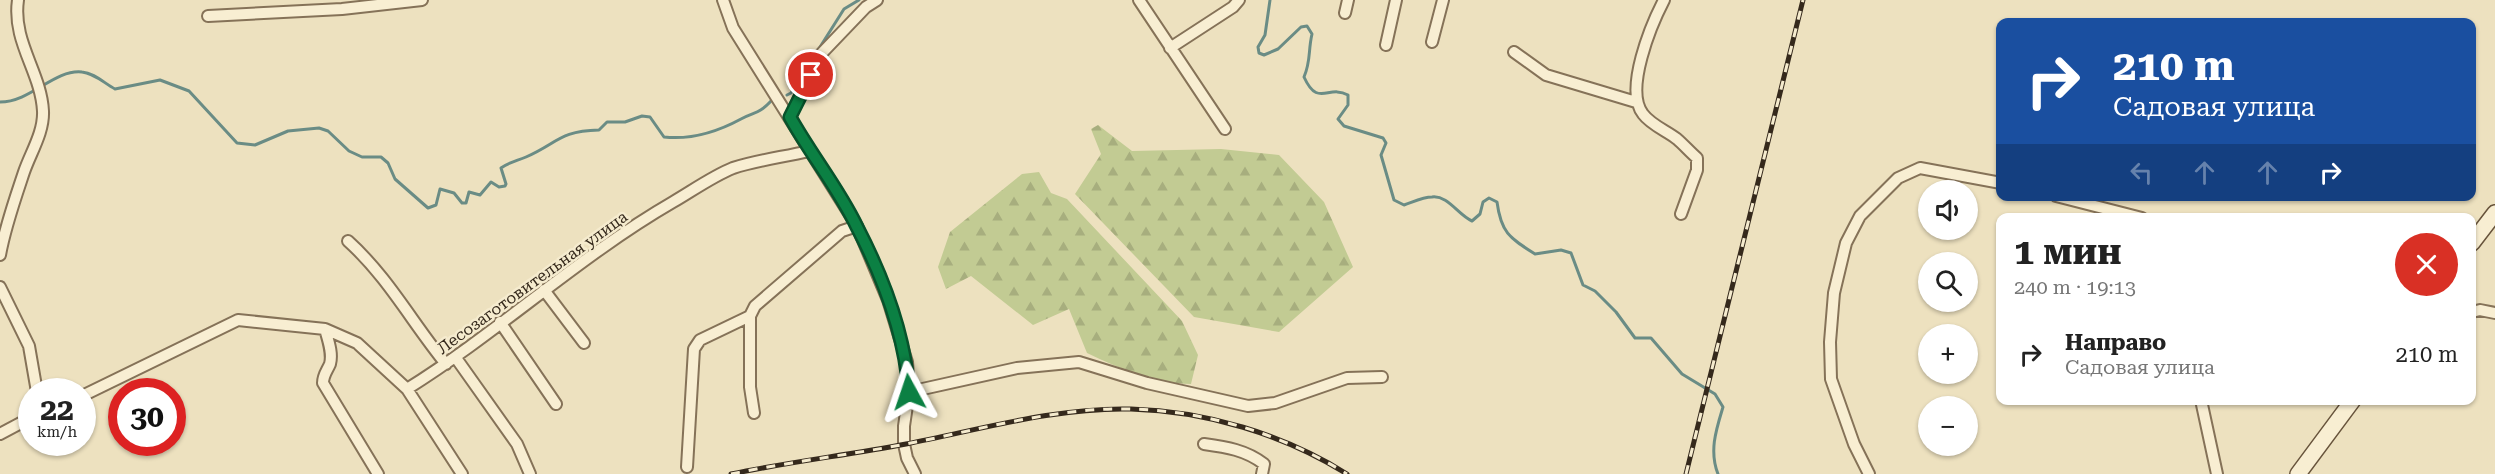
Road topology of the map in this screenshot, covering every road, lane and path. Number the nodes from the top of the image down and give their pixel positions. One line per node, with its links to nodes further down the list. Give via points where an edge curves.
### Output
1 (18, 0): 29 (street, via 19,36 43,110)
2 (422, 0): 12 (street, via 342,9)
3 (723, 0): 18 (street, via 733,28)
4 (877, 0): 18 (street, via 821,54)
5 (1138, 0): 15 (street)
6 (1239, 0): 15 (street)
7 (1348, 0): 11 (street)
8 (1396, 0): 14 (street)
9 (1443, 0): 13 (street)
10 (1664, 0): 17 (street, via 1652,23 1636,84)
11 (1345, 13)
12 (208, 16)
13 (1432, 42)
14 (1386, 45)
15 (1170, 48): 19 (street)
16 (1514, 52): 17 (street, via 1545,75)
17 (1636, 102): 25 (street, via 1644,115 1697,158 1697,170)
18 (790, 117): 20 (street)
19 (1225, 129)
20 (809, 151): 26 (street); 31 (street, Лесозаготовительная улица, via 732,168 619,235)
21 (1996, 182): 58 (street, via 1920,168 1898,178 1860,216 1846,243 1834,292 1831,379)
22 (2076, 201): 23 (street)
23 (2122, 213)
24 (2495, 213): 27 (main road)
25 (1681, 214)
26 (857, 226): 34 (street, via 842,231 783,279); 44 (street, via 888,300 907,362)
27 (2476, 238)
28 (348, 241): 39 (street, via 391,287)
29 (0, 255)
30 (0, 287): 41 (street, via 29,346)
31 (544, 290): 35 (street, Лесозаготовительная улица); 37 (street)
32 (2476, 311): 33 (street)
33 (2495, 313)
34 (750, 316): 48 (street); 52 (street, via 700,340 694,349)
35 (500, 322): 38 (street, Лесозаготовительная улица); 45 (street)
36 (325, 329): 42 (street, via 238,320); 43 (street, via 357,343); 54 (street, via 330,363 323,383)
37 (584, 343)
38 (456, 358): 39 (street, Лесозаготовительная улица); 56 (street, via 517,444)
39 (446, 364): 43 (street, Лесозаготовительная улица)
40 (1382, 377): 44 (street, via 1347,378 1275,403 1248,406 1147,383 1079,362 1017,368)
41 (35, 378)
42 (96, 389)
43 (407, 389): 55 (street)
44 (909, 392): 57 (street, via 904,444)
45 (556, 404)
46 (2203, 405): 59 (street)
47 (2349, 405): 60 (main road)
48 (754, 414)
49 (18, 424): 50 (street)
50 (0, 434)
51 (1204, 444): 53 (street, via 1255,456)
52 (687, 467)
53 (1263, 469)
54 (378, 474)
55 (462, 474)
56 (530, 474)
57 (915, 474)
58 (1869, 474)
59 (2217, 474)
60 (2298, 474)

